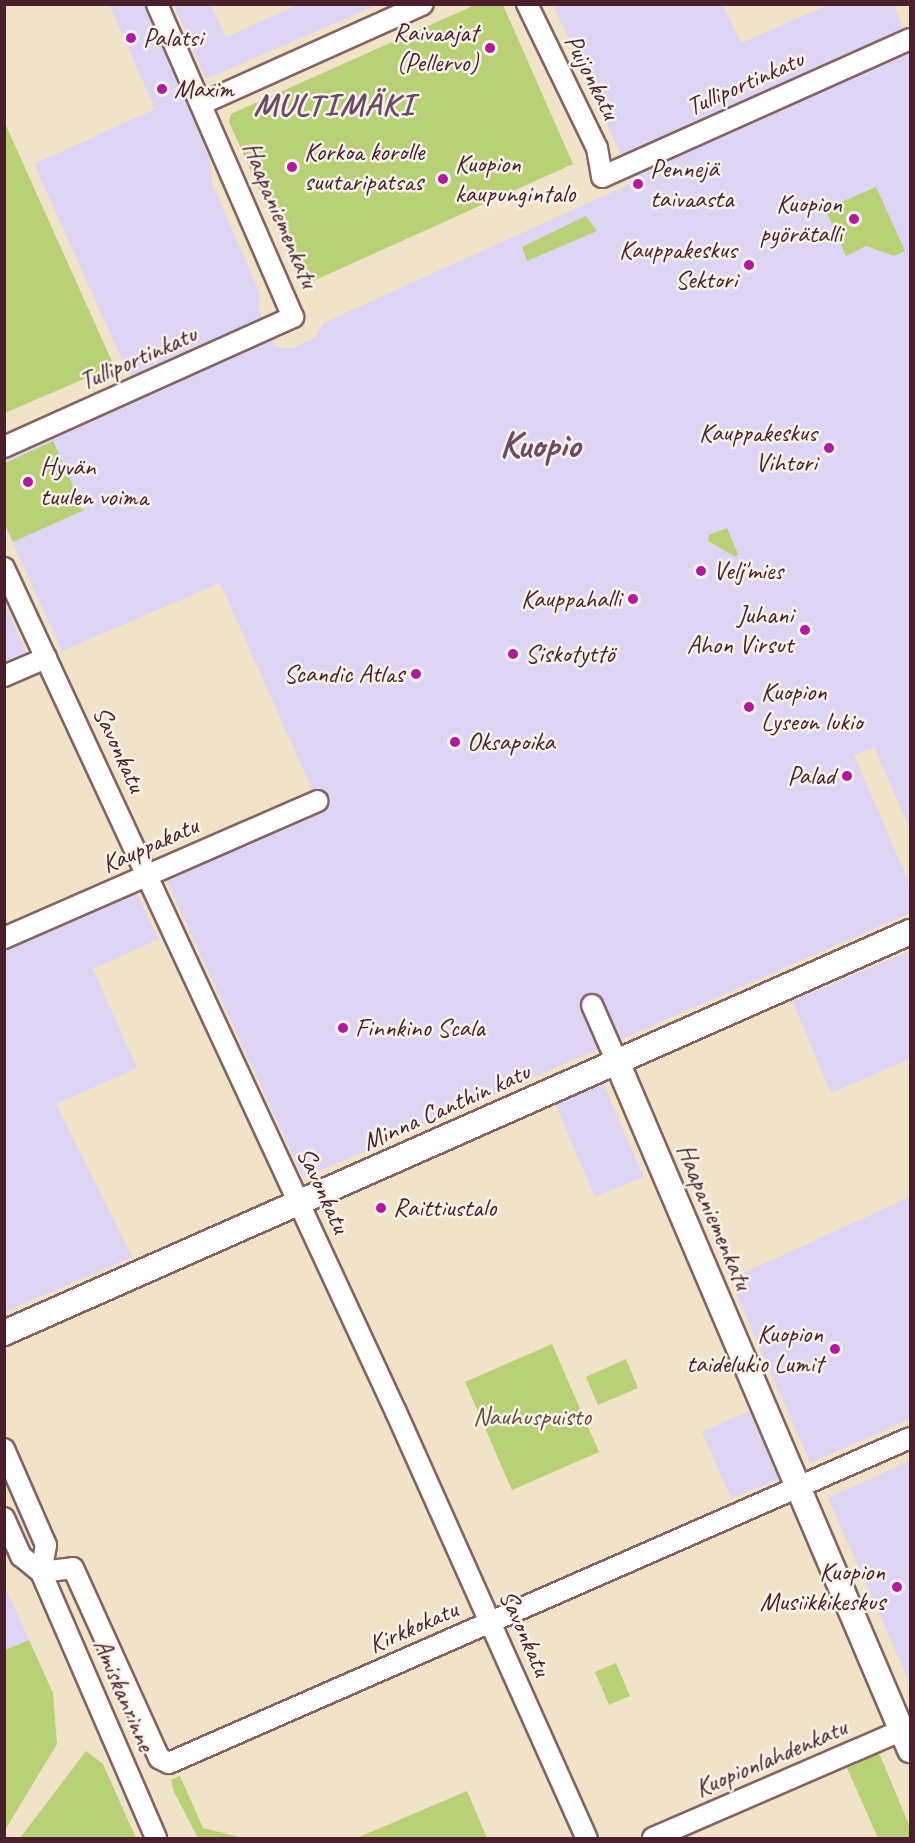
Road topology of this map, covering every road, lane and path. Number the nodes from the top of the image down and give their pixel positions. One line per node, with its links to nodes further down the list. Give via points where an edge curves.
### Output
1 (157, 4): 5 (street, Haapaniemenkatu)
2 (423, 4): 5 (street)
3 (527, 4): 6 (street, Puijonkatu, via 548,52 560,62 597,148)
4 (910, 39): 6 (street, Tulliportinkatu)
5 (201, 104): 7 (street, Haapaniemenkatu)
6 (602, 177)
7 (292, 316): 8 (street, Tulliportinkatu)
8 (4, 447)
9 (4, 568): 10 (street, Savonkatu)
10 (46, 658): 11 (street); 13 (street, Savonkatu)
11 (4, 676)
12 (316, 801): 13 (street, Kauppakatu)
13 (148, 876): 15 (street, Kauppakatu); 18 (street, Savonkatu)
14 (910, 932): 17 (main road, Minna Canthin katu)
15 (4, 938)
16 (592, 1005): 17 (street, Haapaniemenkatu)
17 (617, 1062): 18 (main road, Minna Canthin katu); 22 (main road, Haapaniemenkatu)
18 (299, 1203): 19 (main road, Minna Canthin katu); 25 (street, Savonkatu)
19 (4, 1333)
20 (910, 1438): 22 (street, Kirkkokatu)
21 (4, 1449): 24 (street, via 46,1545)
22 (798, 1487): 25 (street, Kirkkokatu); 26 (main road, Haapaniemenkatu)
23 (4, 1518): 24 (street, via 21,1556)
24 (41, 1572): 25 (street, Kirkkokatu, via 73,1568 159,1758 169,1763); 27 (street, Amiskanrinne)
25 (491, 1622): 28 (street, Savonkatu)
26 (908, 1736): 29 (street, Kuopionlahdenkatu)
27 (156, 1839)
28 (587, 1839)
29 (653, 1839)

